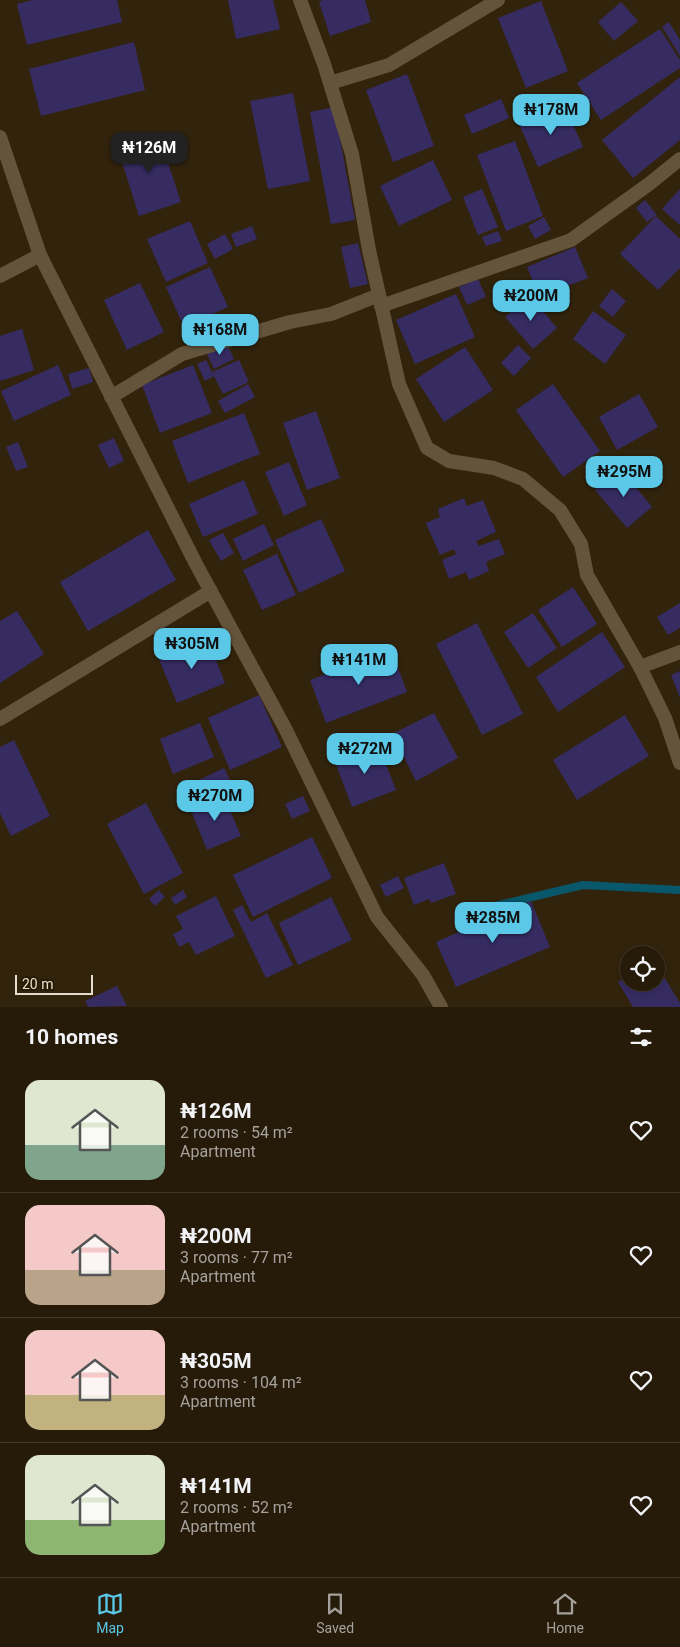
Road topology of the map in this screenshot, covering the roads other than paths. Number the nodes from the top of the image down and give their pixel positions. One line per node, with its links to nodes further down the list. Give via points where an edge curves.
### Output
1 (300, 0): 3 (street)
2 (498, 0): 3 (street, via 389,65)
3 (330, 83): 8 (street, via 352,154)
4 (0, 137): 6 (street)
5 (680, 159): 8 (street, via 570,240)
6 (40, 254): 7 (street); 9 (street)
7 (0, 276)
8 (380, 301): 9 (street, via 290,322 182,354); 12 (street, via 399,384 427,448 449,461 494,468 523,479 560,510 582,544 587,575)
9 (111, 396): 10 (street)
10 (211, 591): 13 (street); 15 (street, via 285,728 377,917 423,976)
11 (680, 652): 12 (street)
12 (640, 667): 14 (street, via 665,718)
13 (0, 719)
14 (680, 763)
15 (441, 1007)

